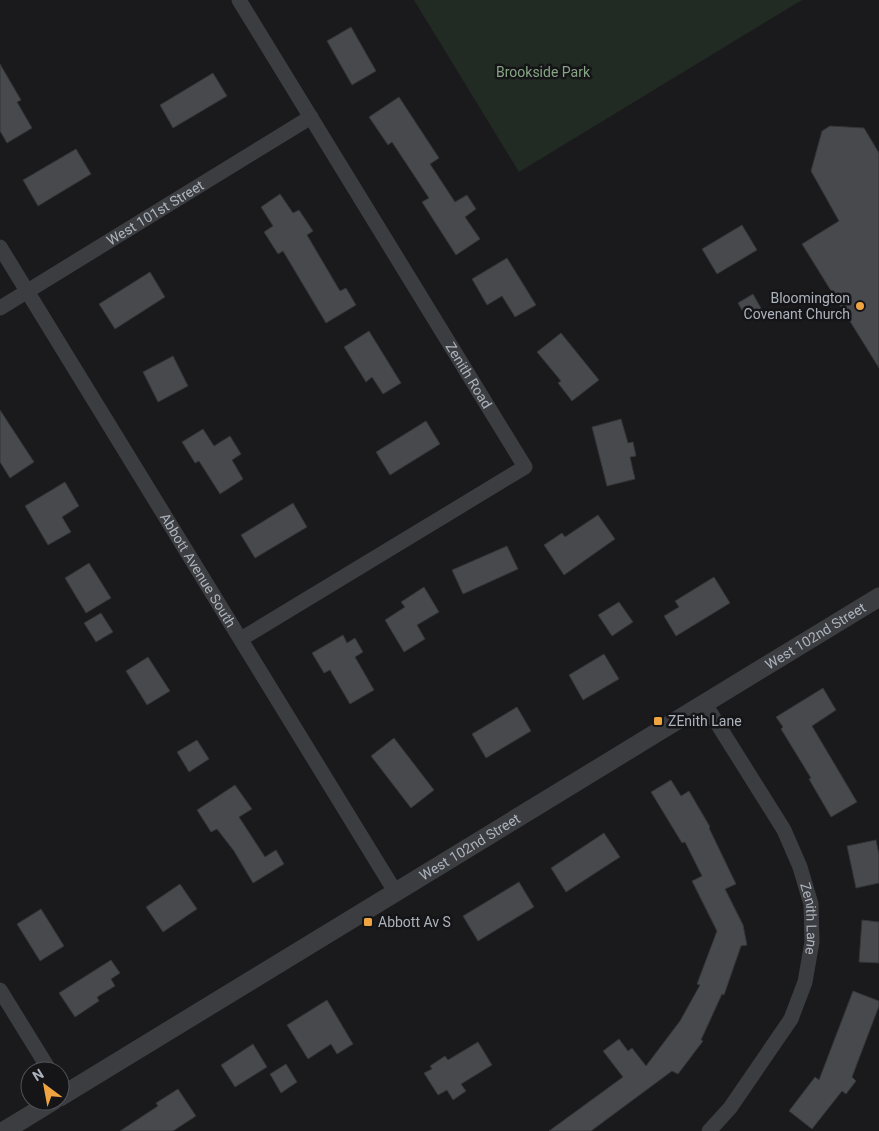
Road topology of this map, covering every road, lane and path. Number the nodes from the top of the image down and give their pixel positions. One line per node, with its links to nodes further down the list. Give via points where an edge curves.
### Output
1 (239, 0): 2 (street, Zenith Road)
2 (311, 117): 4 (street, West 101st Street); 7 (street, Zenith Road, via 525,467)
3 (0, 247): 4 (street, Abbott Avenue South)
4 (27, 292): 5 (street, West 101st Street); 7 (street, Abbott Avenue South)
5 (0, 308)
6 (879, 597): 8 (street, West 102nd Street)
7 (241, 639): 9 (street, Abbott Avenue South)
8 (705, 704): 9 (street, West 102nd Street); 15 (street, Zenith Lane, via 784,830 811,904 812,942 805,982 791,1018 730,1108)
9 (396, 893): 12 (street, West 102nd Street)
10 (0, 990): 11 (street)
11 (44, 1061)
12 (70, 1088)
13 (35, 1111): 14 (street, West 102nd Street)
14 (4, 1131)
15 (709, 1131)

